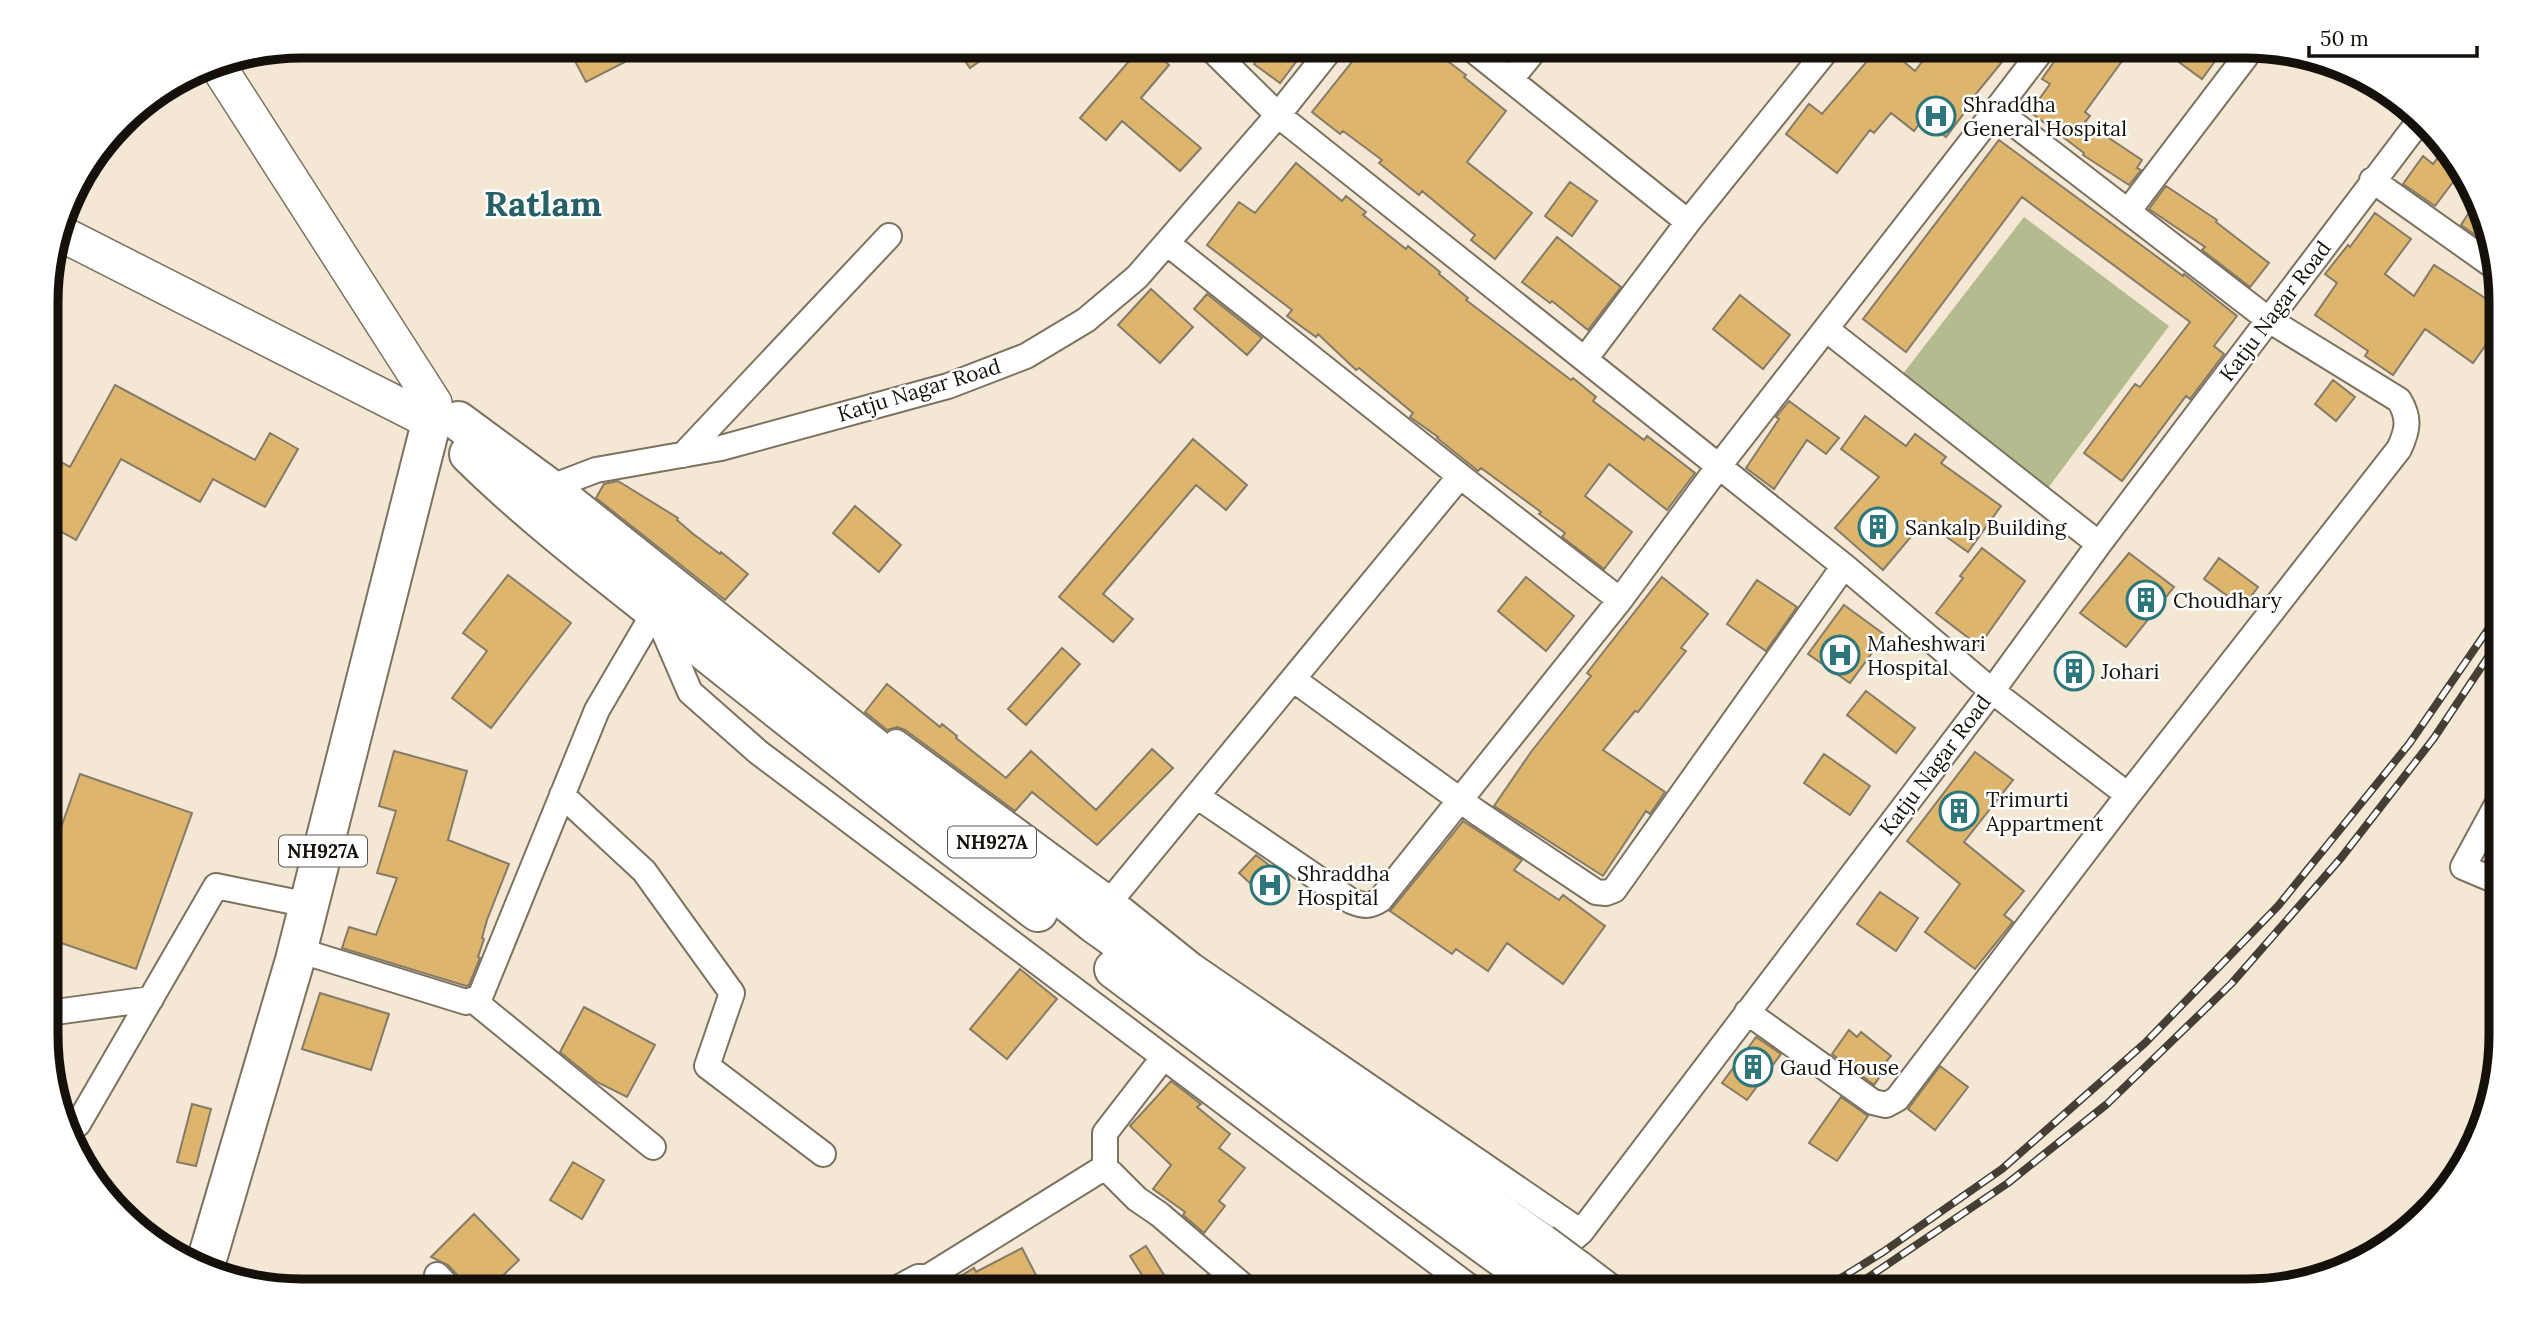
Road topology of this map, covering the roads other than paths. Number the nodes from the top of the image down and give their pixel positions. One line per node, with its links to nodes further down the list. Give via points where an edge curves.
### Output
1 (1220, 58): 11 (street)
2 (1323, 58): 11 (street, Katju Nagar Road)
3 (1484, 58): 9 (street)
4 (1528, 58): 9 (street)
5 (1820, 58): 15 (street)
6 (2032, 58): 10 (street)
7 (2245, 58): 14 (street)
8 (222, 72): 23 (main road)
9 (1511, 79): 15 (street)
10 (1996, 110): 14 (street); 21 (street)
11 (1278, 115): 18 (street, Katju Nagar Road); 22 (street)
12 (2415, 127): 13 (street, Katju Nagar Road)
13 (2372, 180): 19 (street); 20 (street, Katju Nagar Road)
14 (2129, 210): 20 (street)
15 (1688, 222): 22 (street)
16 (67, 236): 23 (main road)
17 (889, 236): 24 (street)
18 (1167, 243): 24 (street, Katju Nagar Road, via 1137,278 1086,320 1026,356 948,386); 26 (street)
19 (2485, 260)
20 (2269, 320): 28 (street, Katju Nagar Road); 35 (street, via 2399,400 2408,430 2399,449)
21 (1826, 329): 25 (street); 28 (street)
22 (1585, 359): 25 (street)
23 (439, 424): 27 (highway, NH927A); 31 (highway, NH927A, via 501,486); 41 (highway, NH927A); 42 (highway, NH927A)
24 (683, 455): 27 (street, Katju Nagar Road, via 596,470)
25 (1719, 467): 29 (street); 30 (street)
26 (1460, 476): 30 (street); 32 (street)
27 (549, 488): 31 (highway, NH927A)
28 (2099, 544): 33 (street, Katju Nagar Road)
29 (1844, 566): 33 (street); 37 (street, via 1614,890 1596,892)
30 (1620, 600): 37 (street)
31 (667, 602): 34 (street, via 597,710); 40 (street, via 766,646); 47 (street, via 690,692 758,752); 54 (highway, NH927A, via 925,827 1356,1151)
32 (1294, 680): 36 (street); 37 (street)
33 (1992, 691): 35 (street); 46 (street, Katju Nagar Road)
34 (562, 795): 44 (street, via 480,997); 50 (street, via 644,871 732,993 707,1066)
35 (2128, 795): 46 (street, via 1896,1099 1886,1105 1873,1102)
36 (1198, 797): 37 (street, via 1351,901 1370,906 1380,900); 40 (street)
37 (1461, 801)
38 (2489, 819): 39 (street, via 2463,867)
39 (2489, 878)
40 (1111, 900): 55 (street)
41 (309, 905): 42 (highway, NH927A); 43 (street, via 216,886)
42 (307, 953): 44 (street, via 466,1002); 52 (highway, NH927A); 53 (highway, NH927A)
43 (151, 999): 45 (street); 48 (street)
44 (473, 1000): 49 (street)
45 (58, 1012)
46 (1747, 1013): 55 (street, Katju Nagar Road)
47 (1163, 1058): 51 (street, via 1105,1133); 58 (street)
48 (75, 1126)
49 (653, 1147)
50 (823, 1154)
51 (1105, 1167): 56 (street); 57 (street)
52 (207, 1259)
53 (222, 1265)
54 (1522, 1267): 55 (highway, NH927A, bridge); 55 (street, Katju Nagar Road)
55 (1577, 1271)
56 (939, 1279)
57 (1234, 1279)
58 (1459, 1279)

